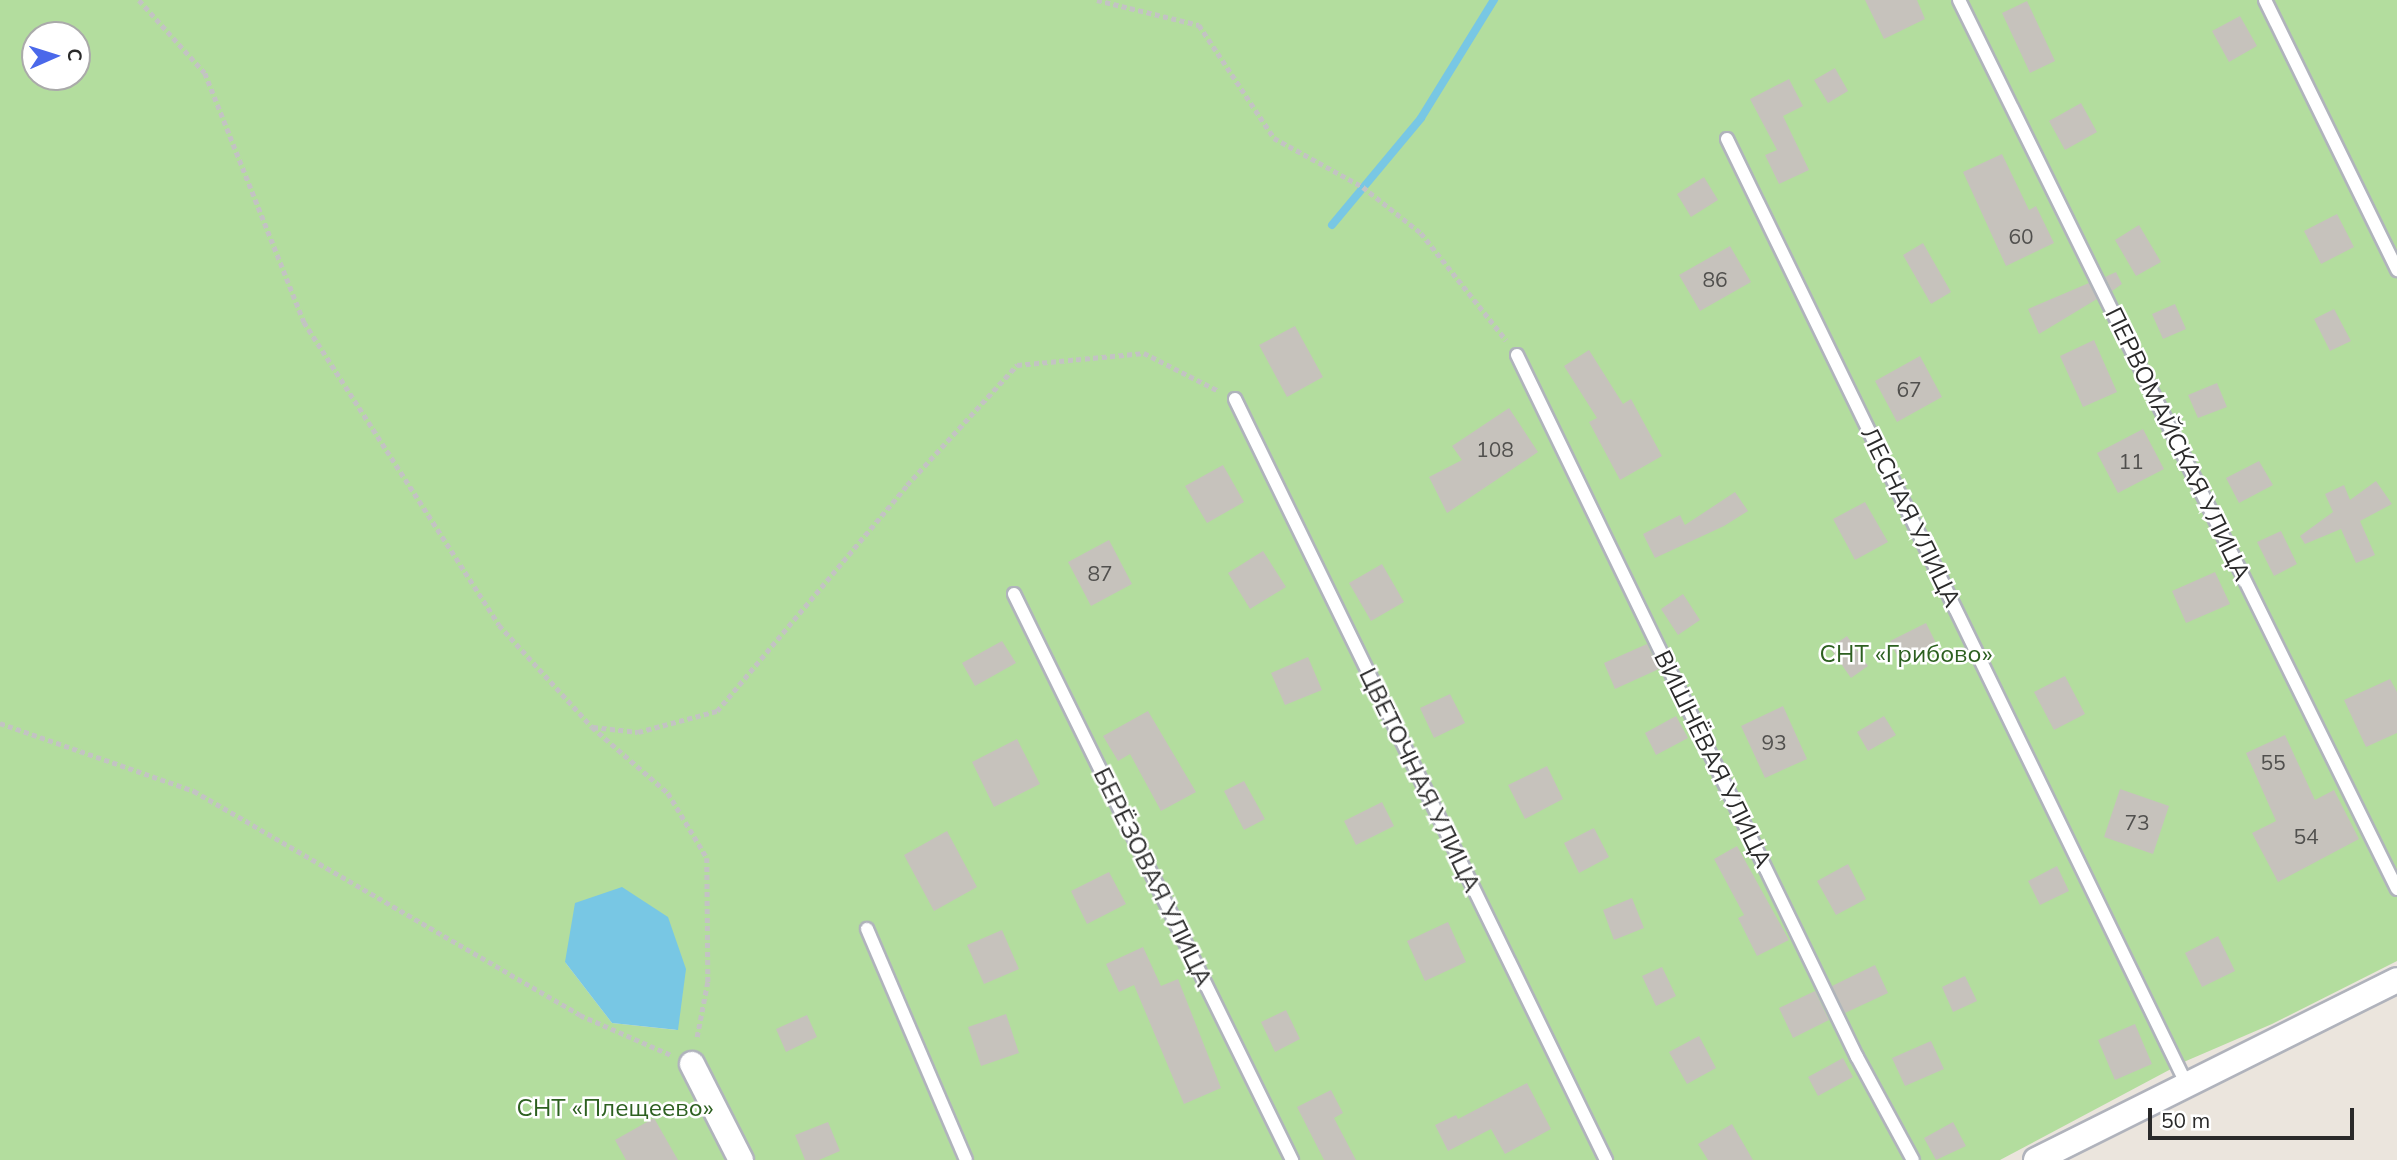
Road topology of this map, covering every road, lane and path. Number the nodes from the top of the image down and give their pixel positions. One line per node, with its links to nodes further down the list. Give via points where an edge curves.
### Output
1 (139, 0): 11 (path, via 205,73 304,322 499,625)
2 (1097, 0): 7 (path, via 1199,25 1274,138 1363,187 1421,233)
3 (1959, 0): 12 (lane, ПЕРВОМАЙСКАЯ УЛИЦА)
4 (2265, 0): 6 (lane)
5 (1727, 139): 16 (lane, ЛЕСНАЯ УЛИЦА)
6 (2397, 270)
7 (1517, 355): 21 (lane, ВИШНЁВАЯ УЛИЦА, via 1851,1044)
8 (1235, 399): 11 (path, via 1144,353 1017,365 907,485 717,711 638,732); 20 (lane, ЦВЕТОЧНАЯ УЛИЦА)
9 (1014, 594): 19 (lane, БЕРЁЗОВАЯ УЛИЦА)
10 (0, 723): 15 (path, via 194,791 580,1015)
11 (593, 727): 15 (path, via 668,793 707,858 708,982)
12 (2397, 889)
13 (867, 929): 18 (lane)
14 (2397, 980): 16 (street)
15 (692, 1064): 17 (street)
16 (2187, 1085): 22 (street)
17 (741, 1160)
18 (966, 1160)
19 (1292, 1160)
20 (1606, 1160)
21 (1913, 1160)
22 (2036, 1160)

